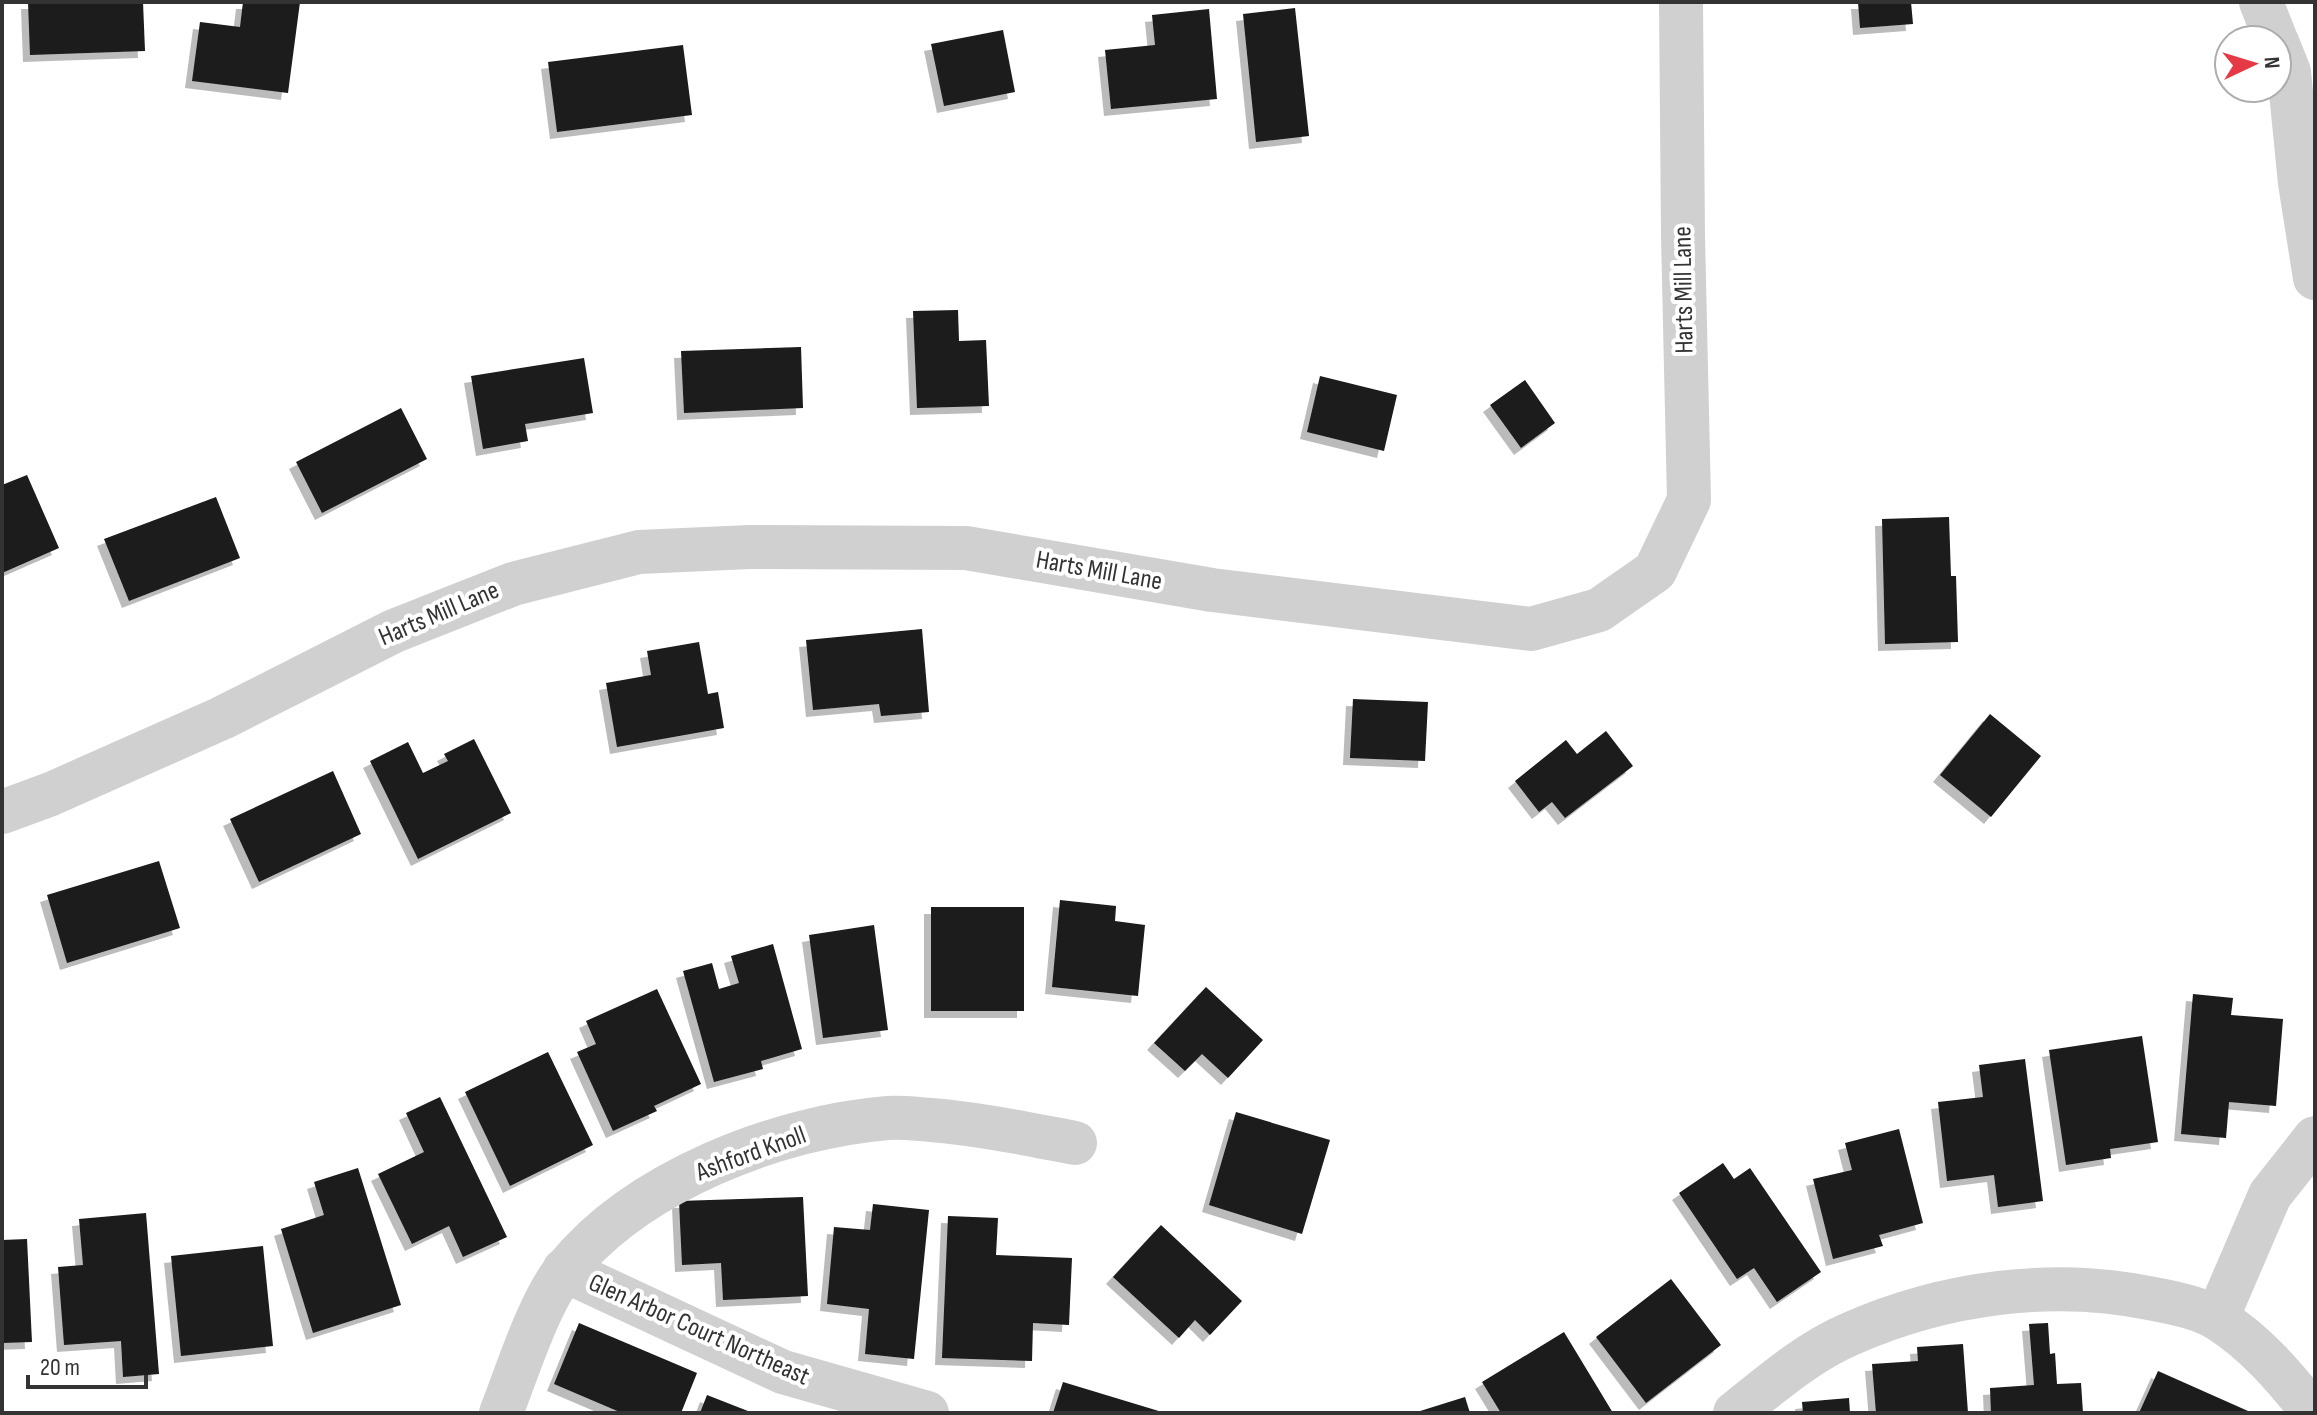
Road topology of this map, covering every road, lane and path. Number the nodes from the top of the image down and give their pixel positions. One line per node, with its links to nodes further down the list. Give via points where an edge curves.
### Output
1 (1681, 2): 6 (street, Harts Mill Lane, via 1689,500 1655,571 1599,610 1531,629 1212,590 966,548 639,552 513,584 394,631 222,718)
2 (2261, 2): 3 (street)
3 (2270, 24)
4 (2292, 104): 5 (street)
5 (2315, 278)
6 (2, 812)
7 (2315, 1138): 10 (street, via 2270,1195)
8 (1075, 1143): 9 (street, Ashford Knoll, via 976,1124 891,1117 807,1131 713,1162 615,1219)
9 (564, 1270): 11 (street, Ashford Knoll); 12 (street, Glen Arbor Court Northeast, via 783,1372)
10 (2217, 1318): 13 (street, via 2180,1304 2115,1291 1999,1291 1910,1311 1847,1335 1790,1369); 14 (street, via 2278,1368)
11 (501, 1413)
12 (927, 1413)
13 (1735, 1413)
14 (2313, 1413)

